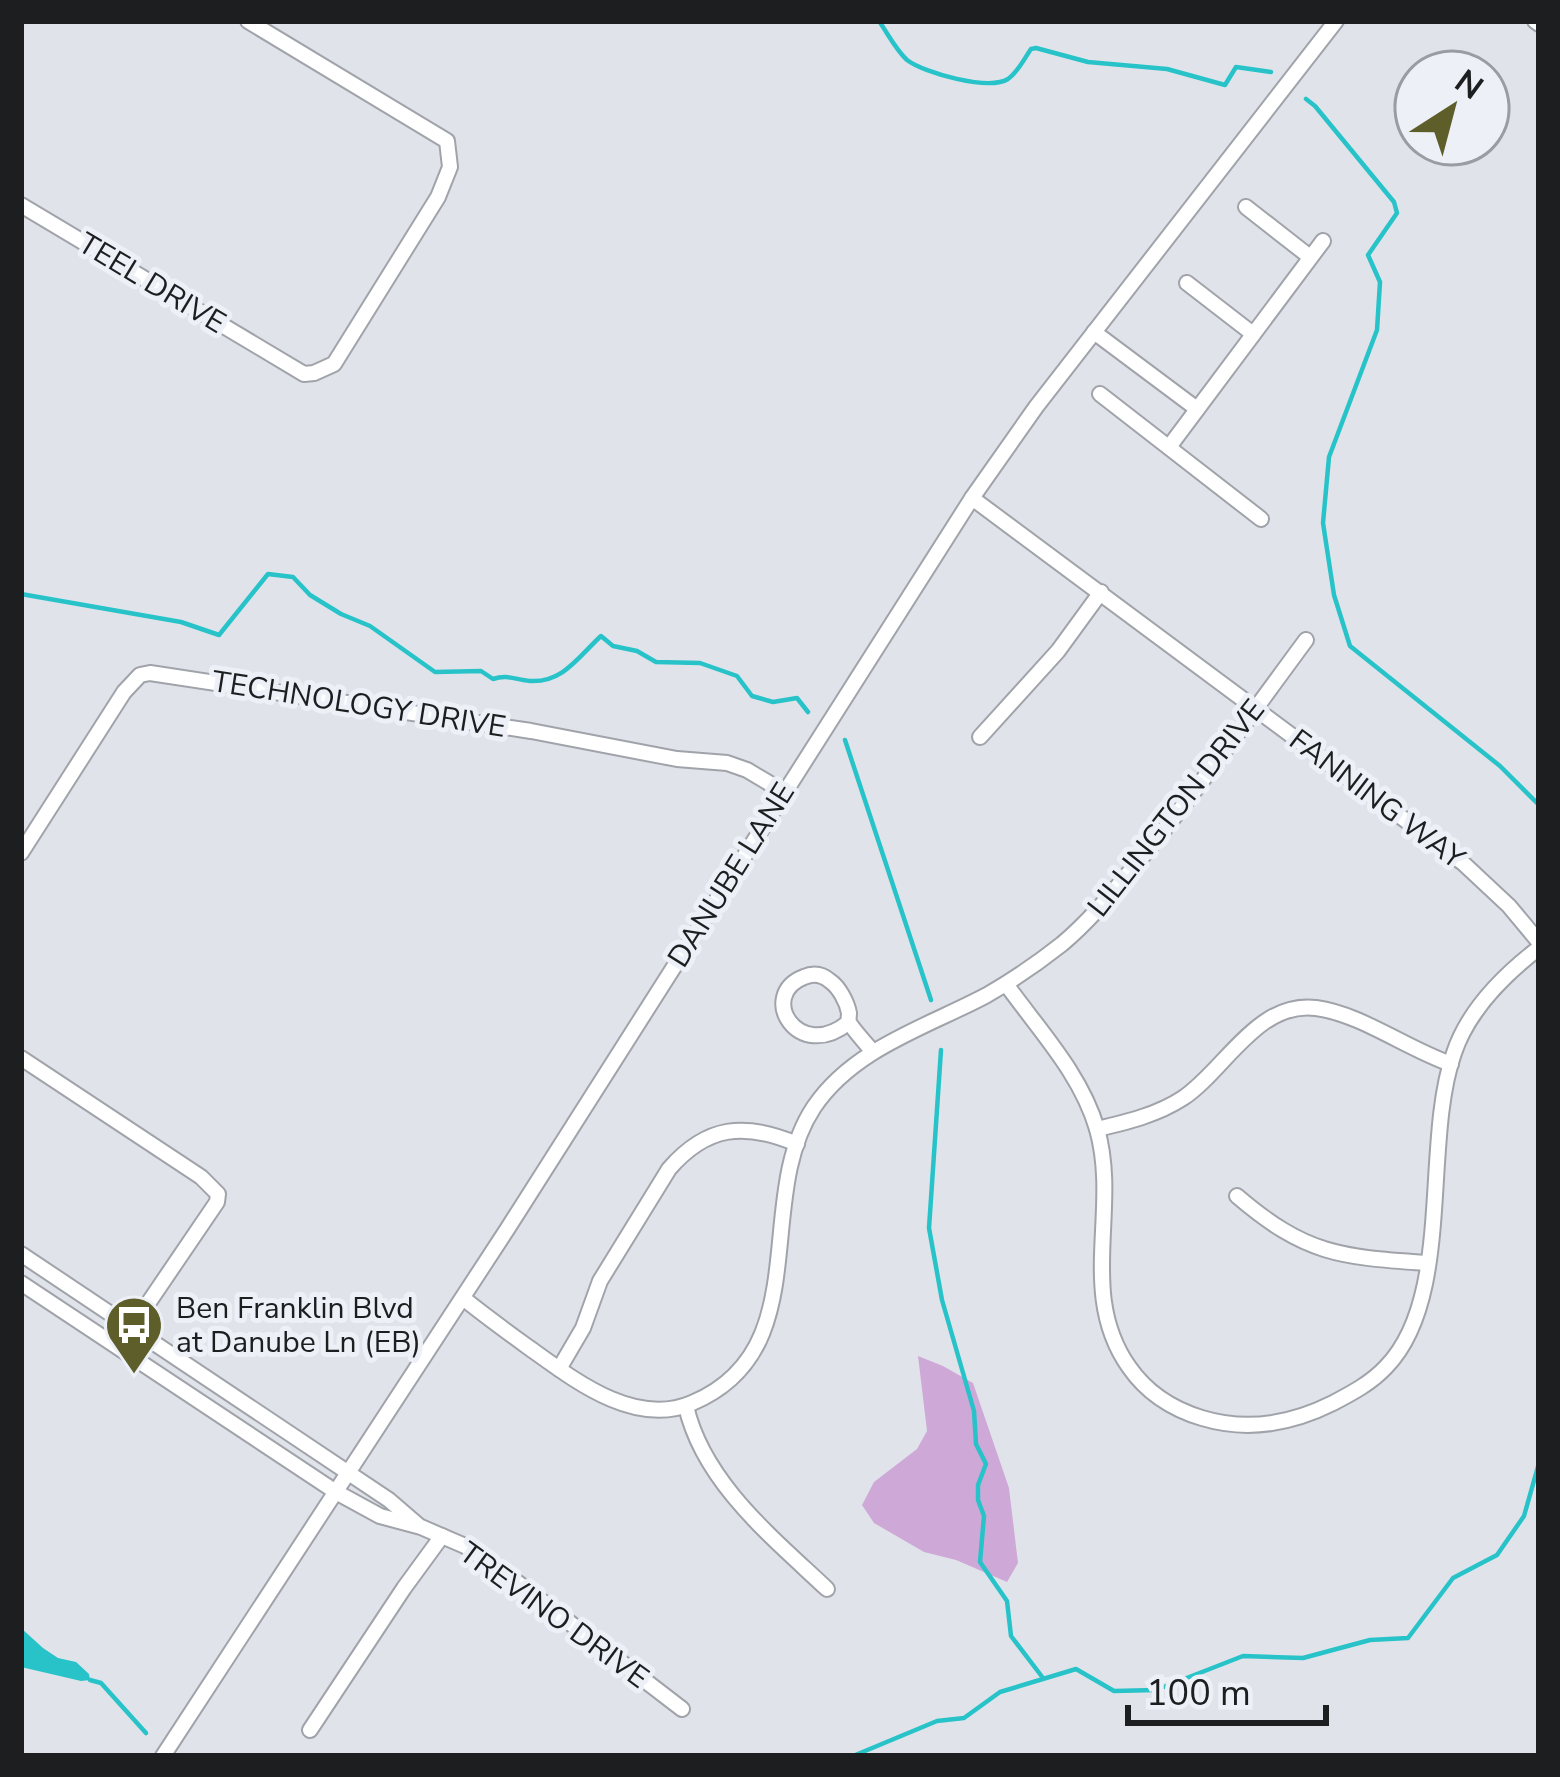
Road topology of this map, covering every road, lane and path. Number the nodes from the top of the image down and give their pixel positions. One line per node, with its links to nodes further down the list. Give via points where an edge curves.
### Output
1 (248, 21): 3 (street, TEEL DRIVE, via 447,141 450,166 438,197 334,364 304,374)
2 (1336, 21): 8 (street, DANUBE LANE)
3 (21, 205)
4 (1246, 207): 6 (street)
5 (1323, 241): 6 (street)
6 (1310, 257): 9 (street)
7 (1187, 283): 9 (street)
8 (1094, 332): 11 (street); 13 (street, DANUBE LANE)
9 (1253, 334): 11 (street)
10 (1100, 394): 12 (street)
11 (1197, 409): 12 (street)
12 (1168, 447): 14 (street)
13 (972, 498): 15 (street, FANNING WAY); 19 (street, DANUBE LANE)
14 (1261, 519)
15 (1101, 592): 17 (street, FANNING WAY); 18 (street)
16 (1306, 640): 17 (street, LILLINGTON DRIVE)
17 (1256, 707): 21 (street, FANNING WAY, via 1463,863); 22 (street, LILLINGTON DRIVE, via 1106,901)
18 (980, 737)
19 (784, 792): 20 (street, TECHNOLOGY DRIVE, via 727,764 150,673 124,692); 33 (street, DANUBE LANE)
20 (21, 853)
21 (1539, 945): 26 (street, via 1487,998)
22 (1006, 984): 24 (street, LILLINGTON DRIVE); 27 (street, via 1064,1061)
23 (849, 1022): 23 (street, via 806,1036 788,1022 784,998 798,979 824,976); 24 (street)
24 (873, 1052): 28 (street, LILLINGTON DRIVE, via 826,1091)
25 (21, 1058): 34 (street, via 218,1194)
26 (1451, 1064): 27 (street, via 1342,1015 1297,1008 1247,1034 1187,1095); 31 (street)
27 (1097, 1129): 31 (street, via 1107,1325 1144,1387 1192,1415 1276,1424 1354,1391 1412,1330)
28 (797, 1144): 36 (street, via 724,1131 682,1154 599,1281); 37 (street, LILLINGTON DRIVE, via 772,1306 758,1347 726,1384)
29 (1237, 1196): 31 (street, via 1285,1233 1331,1253)
30 (21, 1254): 34 (street, TREVINO DRIVE)
31 (1427, 1263)
32 (21, 1283): 35 (street, TREVINO DRIVE)
33 (463, 1298): 36 (street); 38 (street, DANUBE LANE)
34 (132, 1327): 35 (street); 38 (street, TREVINO DRIVE)
35 (118, 1348): 39 (street, TREVINO DRIVE)
36 (559, 1369): 37 (street, via 626,1405)
37 (686, 1406): 42 (street, via 702,1450 729,1488)
38 (348, 1472): 39 (street, DANUBE LANE); 40 (street, TREVINO DRIVE)
39 (336, 1492): 40 (street, TREVINO DRIVE); 45 (street, DANUBE LANE)
40 (422, 1527): 41 (street, TREVINO DRIVE)
41 (442, 1536): 43 (street, TREVINO DRIVE, via 505,1573); 44 (street)
42 (827, 1589)
43 (682, 1709)
44 (310, 1730)
45 (163, 1756)

